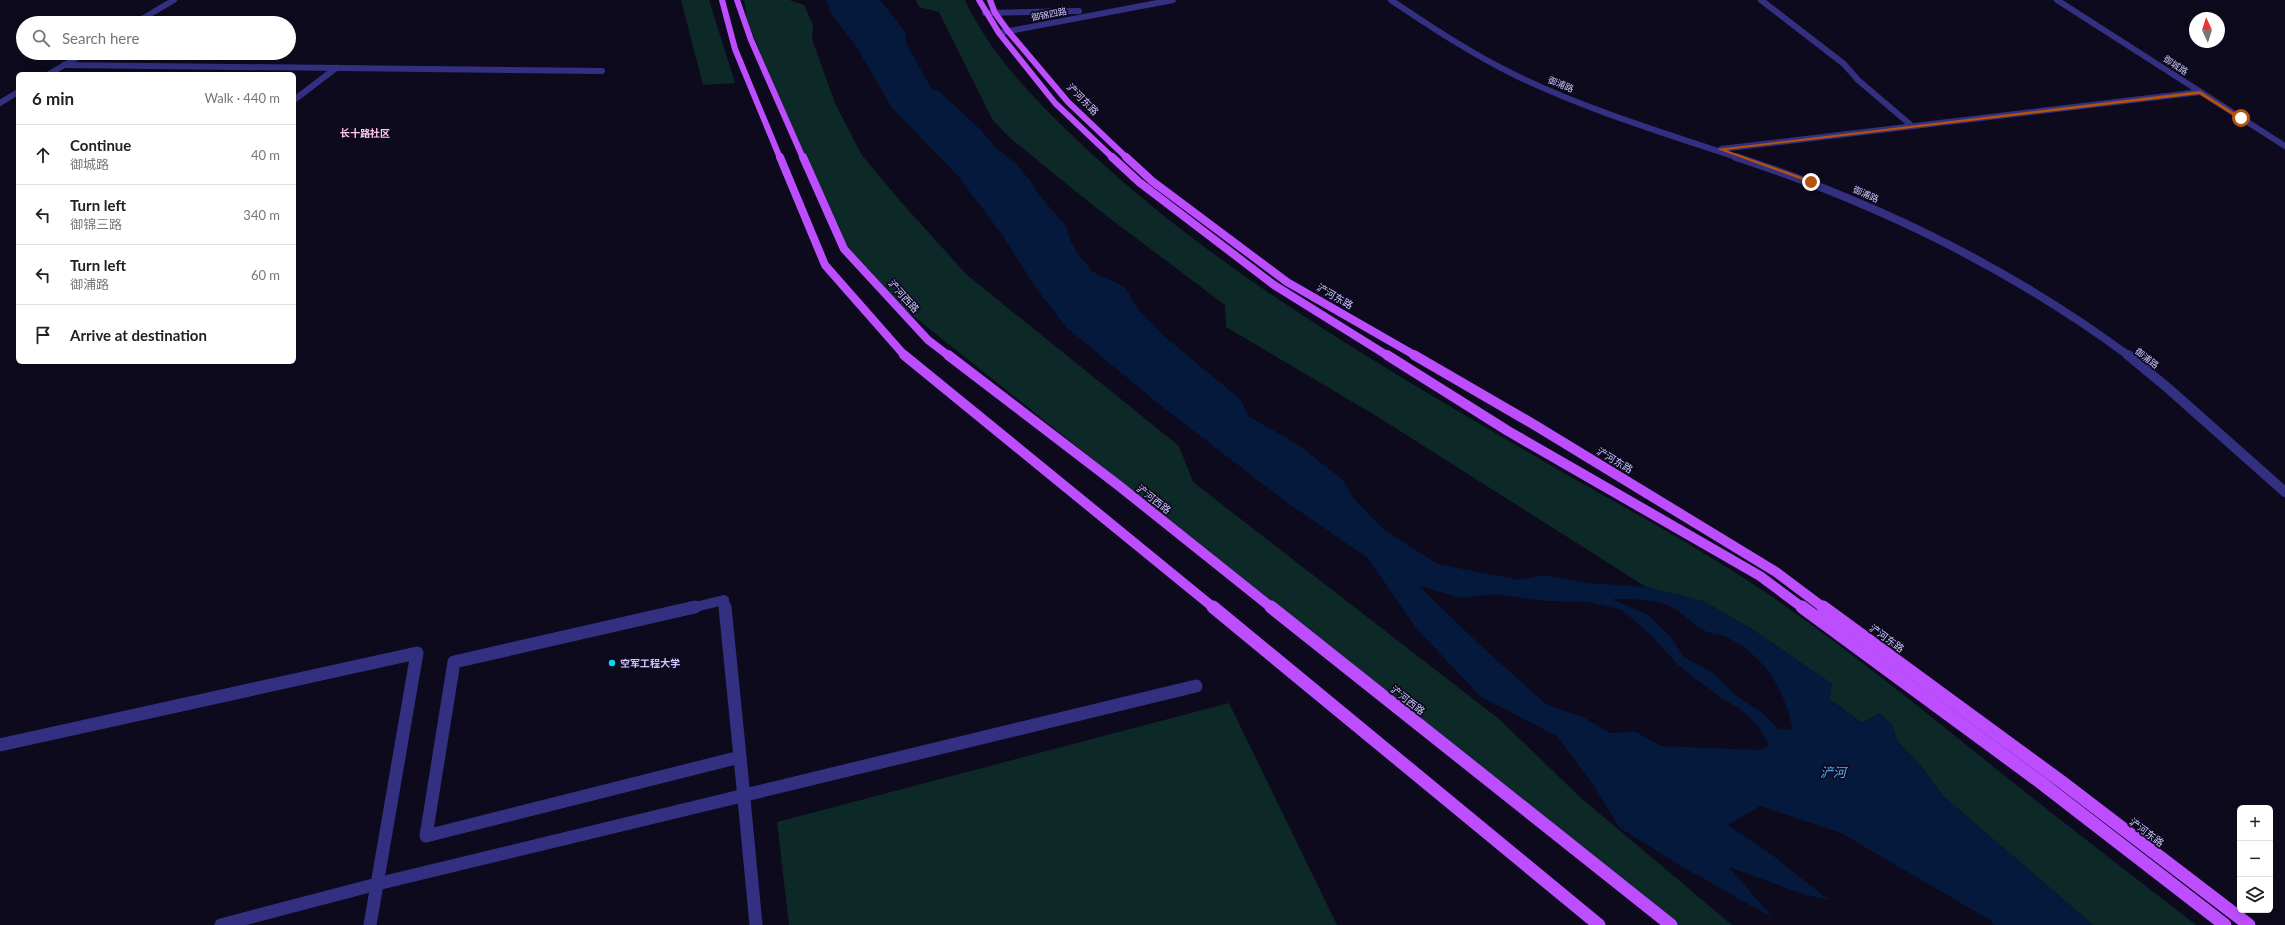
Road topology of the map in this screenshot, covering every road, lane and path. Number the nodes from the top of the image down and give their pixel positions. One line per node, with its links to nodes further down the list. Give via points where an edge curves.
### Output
1 (174, 0): 12 (street)
2 (722, 0): 35 (main road, via 735,49 825,265 910,362 1103,516)
3 (738, 0): 36 (main road, 浐河西路, via 751,40 844,249 928,340 1118,485)
4 (978, 0): 11 (main road, 浐河东路)
5 (990, 0): 11 (main road, 浐河东路)
6 (1142, 0): 11 (street, 御锦四路, via 1071,12)
7 (1173, 0): 13 (street, 御锦四路)
8 (1391, 0): 25 (street, 御浦路, via 1468,50 1535,84 1604,111)
9 (1761, 0): 23 (street, via 1844,64 1858,80)
10 (2057, 0): 19 (street, 御城路)
11 (990, 13): 13 (main road, 浐河东路)
12 (147, 16)
13 (1004, 32): 37 (main road, 浐河东路, via 1055,103 1139,182 1274,285 1508,432 1760,576 2040,782); 38 (main road, 浐河东路, via 1068,102 1152,181 1287,282 1533,424 1776,572 2062,782)
14 (73, 60): 15 (street)
15 (64, 65): 16 (street); 18 (street)
16 (336, 68): 17 (street); 21 (street)
17 (602, 71)
18 (52, 72)
19 (2200, 92): 23 (street); 24 (street, 御城路)
20 (16, 93): 22 (street)
21 (296, 98)
22 (0, 103)
23 (1912, 126): 25 (street)
24 (2285, 146)
25 (1719, 149): 26 (street, 御浦路, via 1811,182 1883,212 2029,289 2129,357 2195,411)
26 (2285, 492)
27 (1196, 686): 30 (street)
28 (0, 745): 31 (street, via 417,653)
29 (741, 757): 29 (street, via 724,600 454,662 426,836); 30 (street)
30 (745, 795): 31 (street); 34 (street)
31 (377, 884): 32 (street); 33 (street)
32 (221, 925)
33 (370, 925)
34 (756, 925)
35 (1599, 925)
36 (1671, 925)
37 (2225, 925)
38 (2249, 925)

